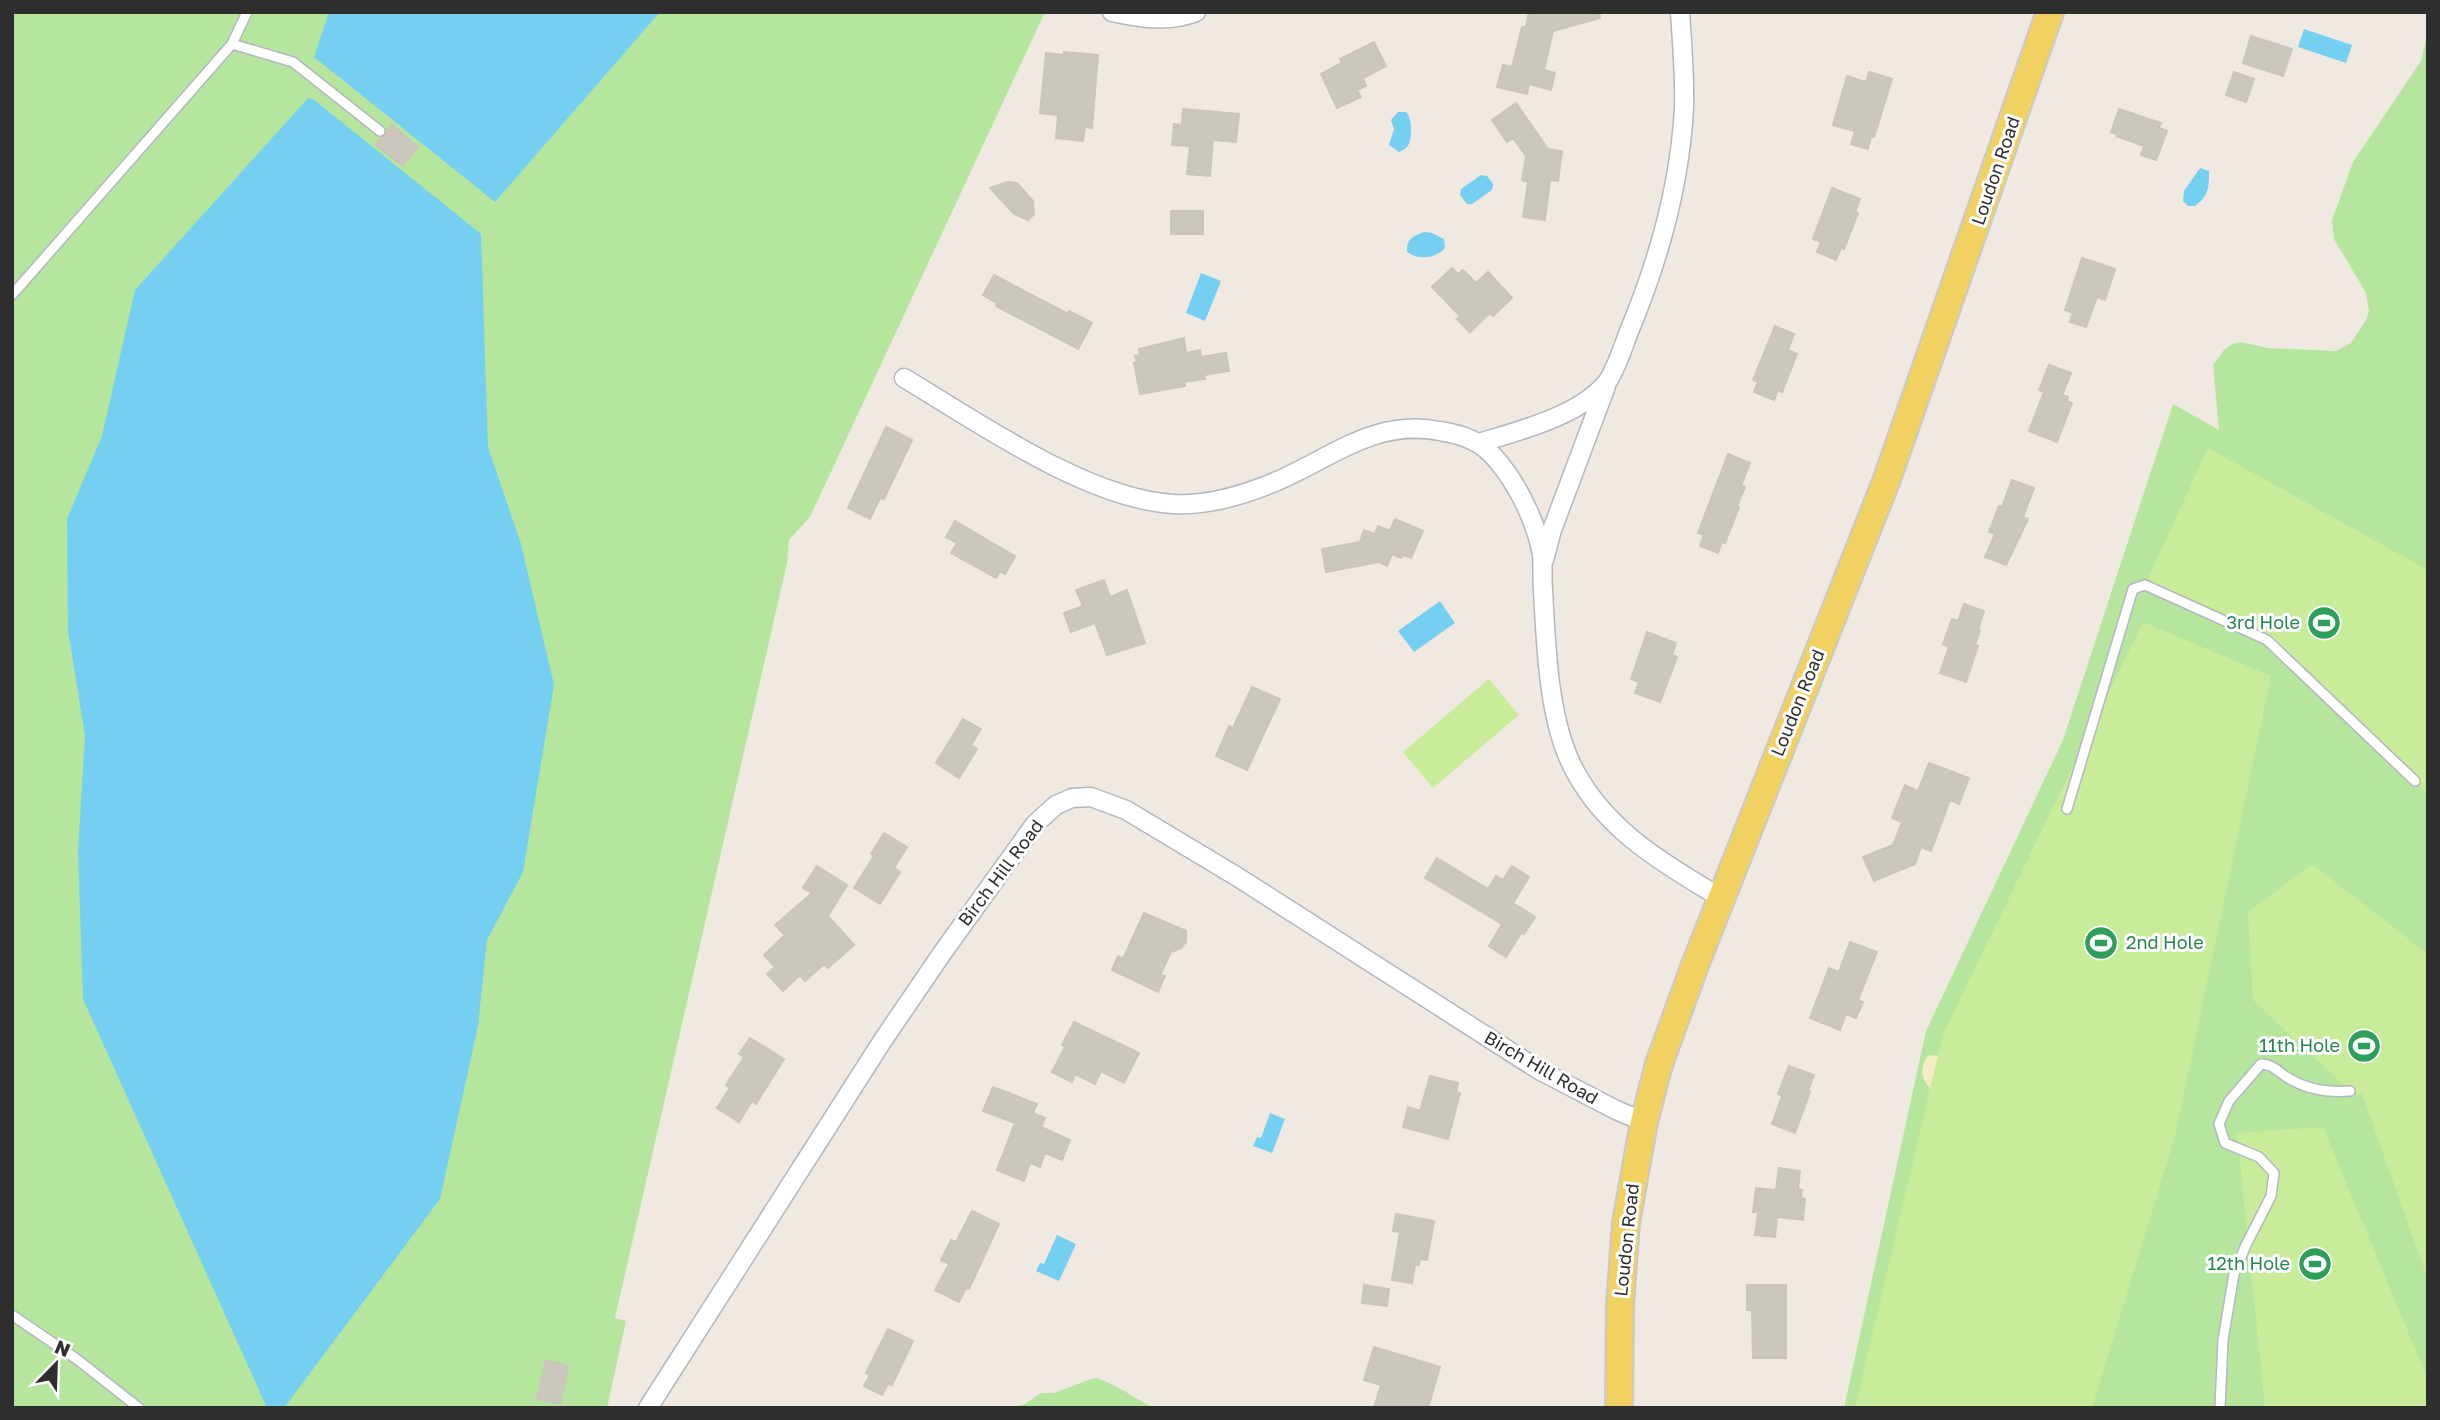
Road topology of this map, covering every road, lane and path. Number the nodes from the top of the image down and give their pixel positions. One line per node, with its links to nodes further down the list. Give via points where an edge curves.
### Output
1 (247, 12): 6 (lane)
2 (1112, 12): 3 (street, via 1178,18)
3 (1196, 12)
4 (1680, 12): 10 (street, via 1684,105 1674,187 1652,270)
5 (2050, 12): 15 (main road, Loudon Road, via 1887,479)
6 (232, 44): 7 (lane, via 293,62); 8 (lane)
7 (380, 131)
8 (12, 295)
9 (904, 378): 11 (street, via 1041,458 1110,490 1157,503 1222,500 1272,484 1372,435 1401,428 1452,433)
10 (1608, 382): 11 (street, via 1572,409); 12 (street, via 1552,530)
11 (1479, 443): 12 (street, via 1503,467 1523,499)
12 (1543, 567): 15 (street, via 1555,709 1562,741 1578,777 1611,821 1641,848)
13 (2415, 781): 14 (lane, via 2267,640 2145,585 2133,589)
14 (2067, 809)
15 (1721, 898): 17 (main road, Loudon Road, via 1671,1030)
16 (2350, 1091): 22 (lane, via 2310,1088 2270,1064 2261,1064 2229,1101 2220,1124 2225,1143 2259,1157 2274,1173 2271,1196 2234,1274 2223,1340)
17 (1644, 1122): 20 (street, Birch Hill Road, via 1539,1070 1126,810 1100,800 1072,798 1035,824 943,952); 21 (main road, Loudon Road, via 1626,1223)
18 (12, 1315): 19 (lane)
19 (139, 1408)
20 (648, 1408)
21 (1619, 1408)
22 (2220, 1408)

